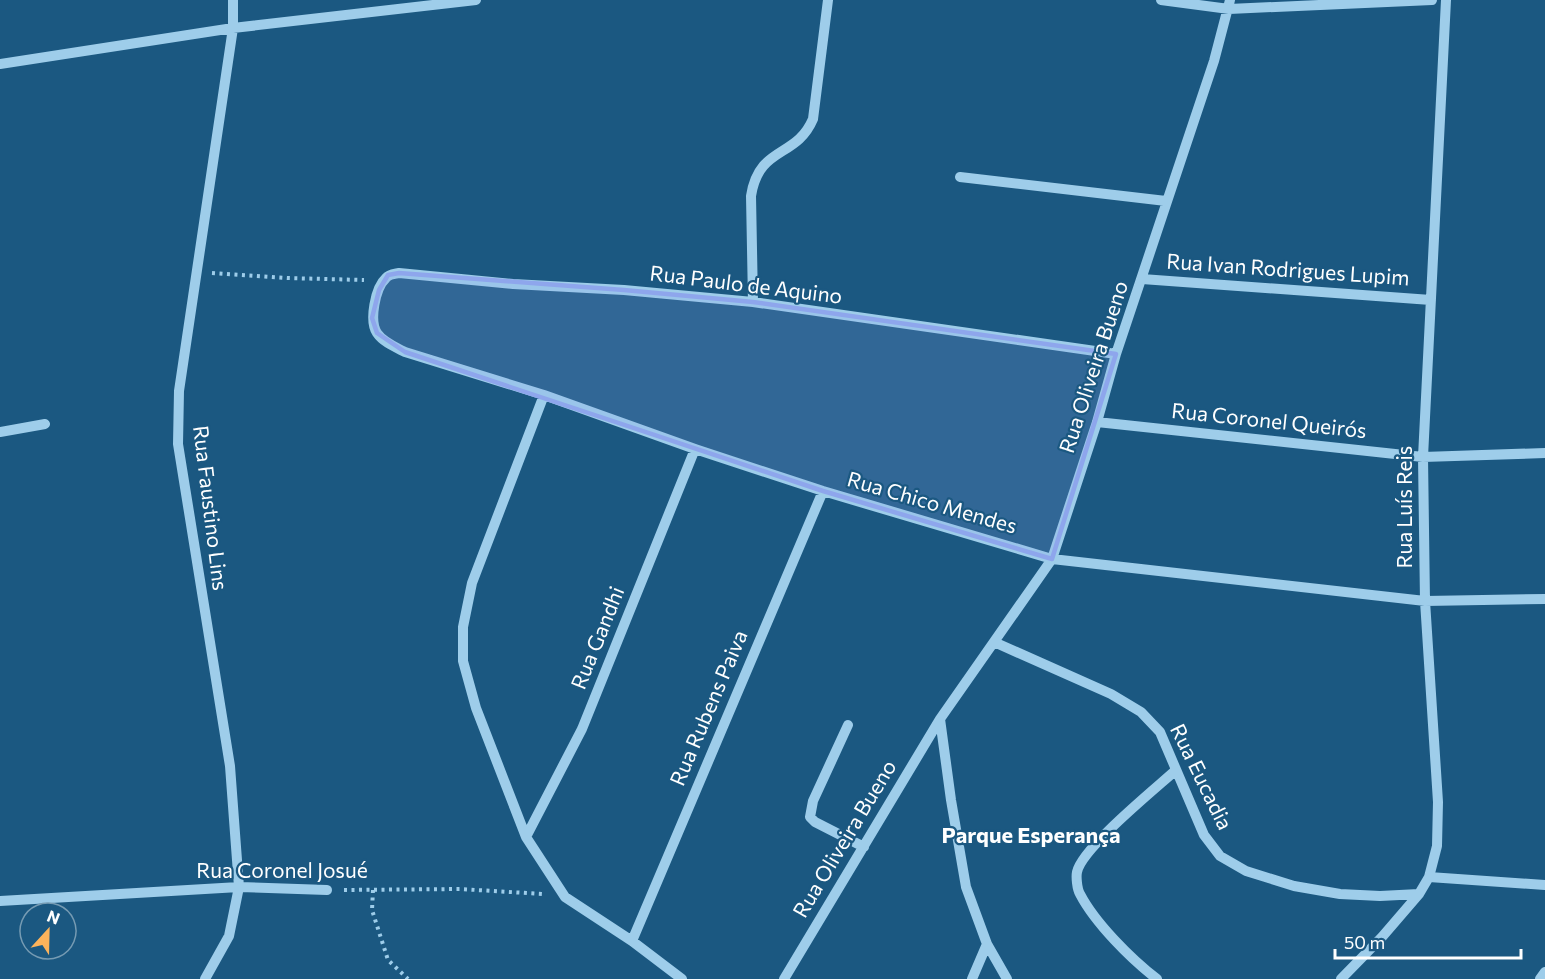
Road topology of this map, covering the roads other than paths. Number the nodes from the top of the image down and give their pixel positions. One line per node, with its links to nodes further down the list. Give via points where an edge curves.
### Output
1 (233, 0): 8 (street, Rua Faustino Lins)
2 (476, 0): 8 (street)
3 (828, 0): 15 (street, via 813,119 797,142 767,160 754,181)
4 (1161, 0): 7 (street)
5 (1432, 0): 7 (street)
6 (1446, 0): 14 (street, Rua Luís Reis)
7 (1230, 5): 11 (street, Rua Oliveira Bueno)
8 (233, 28): 9 (street); 36 (street, Rua Faustino Lins, via 179,391 178,444 230,766)
9 (0, 63)
10 (960, 177): 11 (street)
11 (1166, 201): 12 (street, Rua Oliveira Bueno)
12 (1142, 279): 14 (street, Rua Ivan Rodrigues Lupim); 16 (street, Rua Oliveira Bueno)
13 (381, 285): 15 (street, Rua Paulo de Aquino, via 388,275 399,273); 17 (street, Rua Chico Mendes, via 372,318 377,333 389,344)
14 (1431, 300): 23 (street, Rua Luís Reis)
15 (753, 302): 16 (street, Rua Paulo de Aquino)
16 (1116, 354): 18 (street, Rua Oliveira Bueno)
17 (544, 395): 21 (street, Rua Chico Mendes); 32 (street, via 472,583 463,627 463,661 476,708)
18 (1097, 422): 23 (street, Rua Coronel Queirós); 25 (street, Rua Oliveira Bueno)
19 (45, 424): 20 (street)
20 (0, 432)
21 (695, 449): 24 (street, Rua Chico Mendes); 32 (street, Rua Gandhi, via 582,729)
22 (1545, 453): 23 (street, Rua Coronel Queirós)
23 (1423, 457): 27 (street, Rua Luís Reis)
24 (822, 491): 25 (street, Rua Chico Mendes); 40 (street, Rua Rubens Paiva)
25 (1052, 559): 27 (street, Rua Chico Mendes); 28 (street, Rua Oliveira Bueno)
26 (1545, 599): 27 (street, Rua Chico Mendes)
27 (1425, 601): 34 (street, Rua Luís Reis, via 1438,802 1437,846)
28 (994, 642): 29 (street, Rua Oliveira Bueno); 31 (street, Rua Eucadia, via 1111,694 1141,712 1160,732)
29 (940, 719): 33 (street, Rua Oliveira Bueno); 41 (street, via 966,886)
30 (848, 725): 33 (street, via 813,801 810,817)
31 (1176, 770): 38 (street, Rua Eucadia, via 1204,835 1220,856 1246,871 1294,886 1340,894); 48 (street, via 1088,850 1077,872 1078,892 1097,919 1138,965)
32 (526, 837): 40 (street, via 565,897)
33 (864, 847): 45 (street, Rua Oliveira Bueno)
34 (1429, 877): 35 (street); 38 (street, Rua Luís Reis)
35 (1545, 885)
36 (239, 887): 37 (street, Rua Coronel Josué); 39 (street, Rua Coronel Josué); 43 (street, Rua Faustino Lins, via 229,936)
37 (327, 890)
38 (1419, 894): 49 (street, Rua Luís Reis)
39 (0, 901)
40 (632, 941): 44 (street)
41 (987, 944): 46 (street); 47 (street)
42 (1545, 972): 50 (street)
43 (205, 979)
44 (681, 979)
45 (784, 979)
46 (972, 979)
47 (1006, 979)
48 (1157, 979)
49 (1341, 979)
50 (1540, 979)

